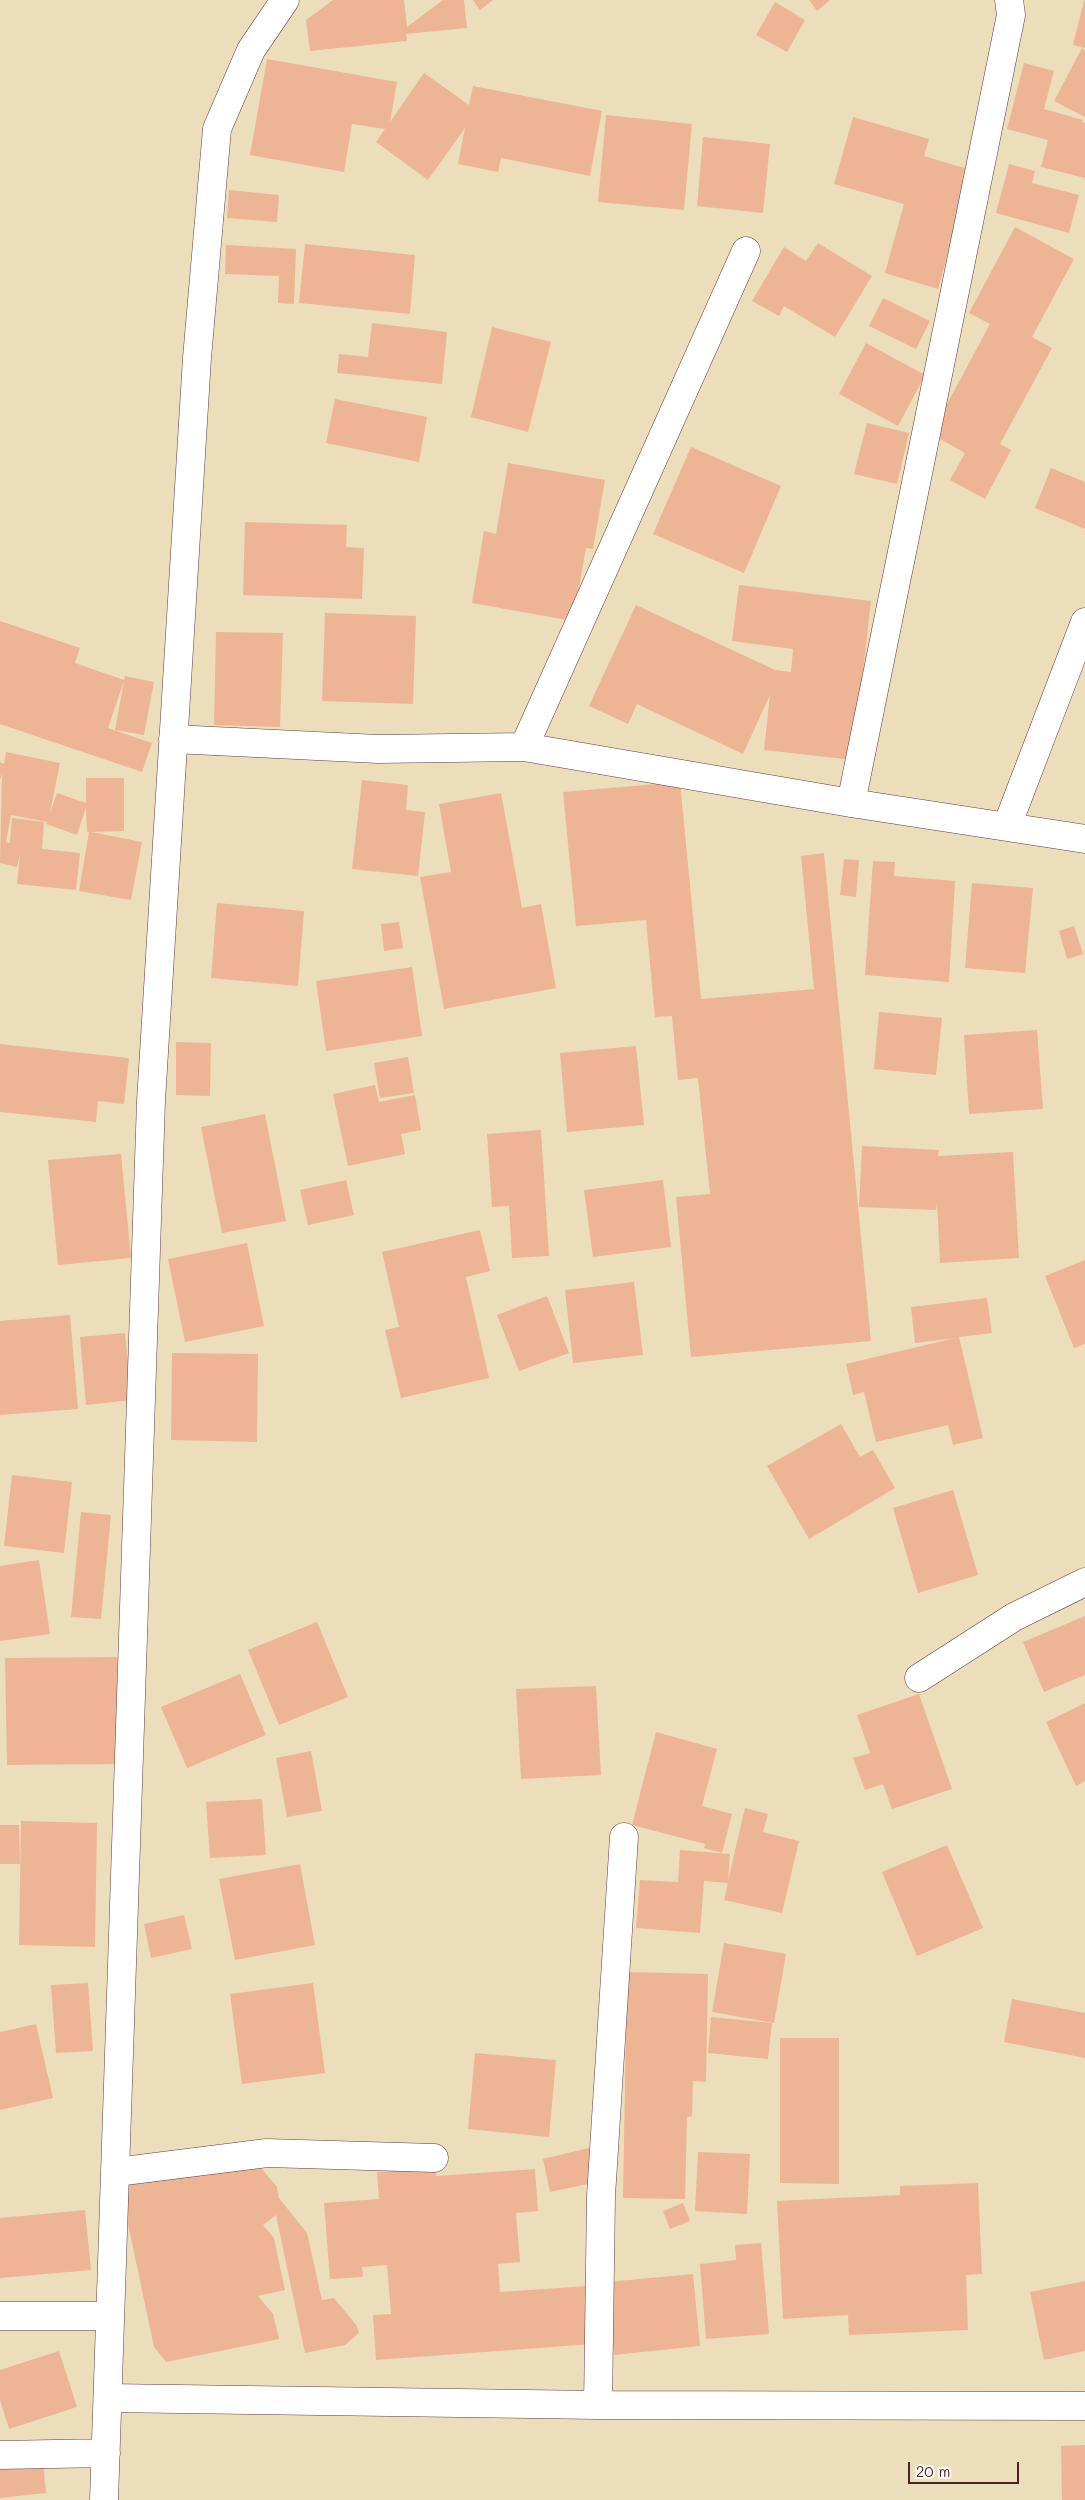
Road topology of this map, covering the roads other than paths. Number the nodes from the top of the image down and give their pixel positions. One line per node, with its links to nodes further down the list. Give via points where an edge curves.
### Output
1 (285, 0): 5 (street, via 251,50 217,129 197,358)
2 (1009, 0): 7 (street, via 1012,15)
3 (746, 251): 6 (street)
4 (1085, 622): 8 (street)
5 (174, 739): 6 (street, via 378,749); 14 (street, via 151,1101)
6 (524, 747): 7 (street)
7 (851, 803): 8 (street)
8 (1007, 826): 9 (street)
9 (1085, 839)
10 (1085, 1582): 11 (street, via 1014,1617)
11 (918, 1678)
12 (624, 1837): 18 (street, via 601,2196)
13 (434, 2158): 14 (street, via 267,2153)
14 (116, 2172): 16 (street)
15 (0, 2316): 16 (street)
16 (110, 2316): 17 (street)
17 (108, 2398): 18 (street); 20 (street)
18 (598, 2405): 19 (street)
19 (1085, 2406)
20 (106, 2453): 21 (street); 22 (street)
21 (0, 2455)
22 (104, 2500)

